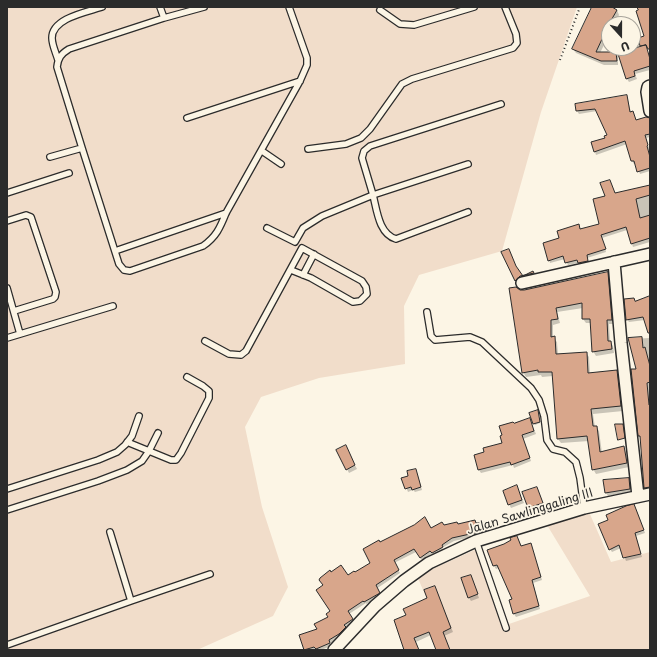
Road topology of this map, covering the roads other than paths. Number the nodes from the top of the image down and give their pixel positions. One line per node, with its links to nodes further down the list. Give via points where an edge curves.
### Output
1 (102, 7): 9 (lane, via 70,17 57,25 52,38)
2 (160, 7): 8 (lane)
3 (204, 7): 8 (lane)
4 (289, 7): 10 (lane, via 307,58 307,65)
5 (474, 7): 7 (lane, via 414,25 400,24)
6 (504, 7): 16 (lane, via 517,43 513,48 412,79 402,84 361,138 346,144)
7 (380, 10)
8 (164, 18): 9 (lane, via 69,49)
9 (58, 60): 15 (lane, via 57,67)
10 (300, 81): 14 (lane); 17 (lane)
11 (650, 86): 13 (street, via 647,92)
12 (501, 104): 23 (lane, via 370,146 364,151 362,158)
13 (650, 111)
14 (187, 118)
15 (82, 148): 18 (lane); 30 (lane)
16 (308, 149)
17 (262, 151): 19 (lane); 25 (lane)
18 (50, 157)
19 (281, 164)
20 (468, 164): 23 (lane)
21 (69, 173): 22 (lane)
22 (7, 193)
23 (373, 195): 24 (lane, via 382,228 390,237 396,239); 28 (lane, via 322,216 303,228)
24 (468, 212)
25 (226, 213): 30 (lane); 30 (lane, via 217,233 203,246 130,271 124,270)
26 (7, 221): 39 (lane, via 26,215 31,217 56,292 53,299)
27 (267, 228): 28 (lane)
28 (295, 242): 29 (lane)
29 (302, 248): 31 (lane); 34 (lane)
30 (115, 251)
31 (314, 254): 35 (lane); 35 (lane, via 362,280 367,294 360,301 353,302)
32 (650, 254): 33 (street)
33 (614, 262): 36 (street); 51 (street, via 620,343)
34 (291, 270): 35 (lane); 43 (lane, via 246,351 241,355 229,354)
35 (303, 275)
36 (522, 283)
37 (7, 288): 39 (lane)
38 (113, 306): 41 (lane)
39 (14, 311): 41 (lane)
40 (427, 312): 52 (lane, via 431,336 435,340 470,337 482,342 531,388 539,400 544,416 547,440 553,449 565,452 576,462)
41 (20, 334): 42 (lane)
42 (7, 338)
43 (205, 341)
44 (187, 377): 48 (lane, via 209,391 209,398 181,453 176,460 170,460)
45 (139, 416): 47 (lane, via 132,436)
46 (158, 433): 48 (lane)
47 (127, 442): 48 (lane); 49 (lane, via 117,452 98,460)
48 (149, 451): 53 (lane, via 142,461 127,470)
49 (7, 489)
50 (650, 494): 51 (street, Jalan Sawlinggaling III)
51 (638, 496): 52 (street, Jalan Sawlinggaling III)
52 (584, 508): 55 (street, Jalan Sawlinggaling III)
53 (7, 510)
54 (110, 532): 57 (lane)
55 (476, 541): 58 (lane); 60 (street, Jalan Sawlinggaling III, via 429,564 404,581 375,606)
56 (210, 574): 57 (lane)
57 (132, 601): 59 (lane)
58 (506, 628)
59 (7, 645)
60 (334, 650)

